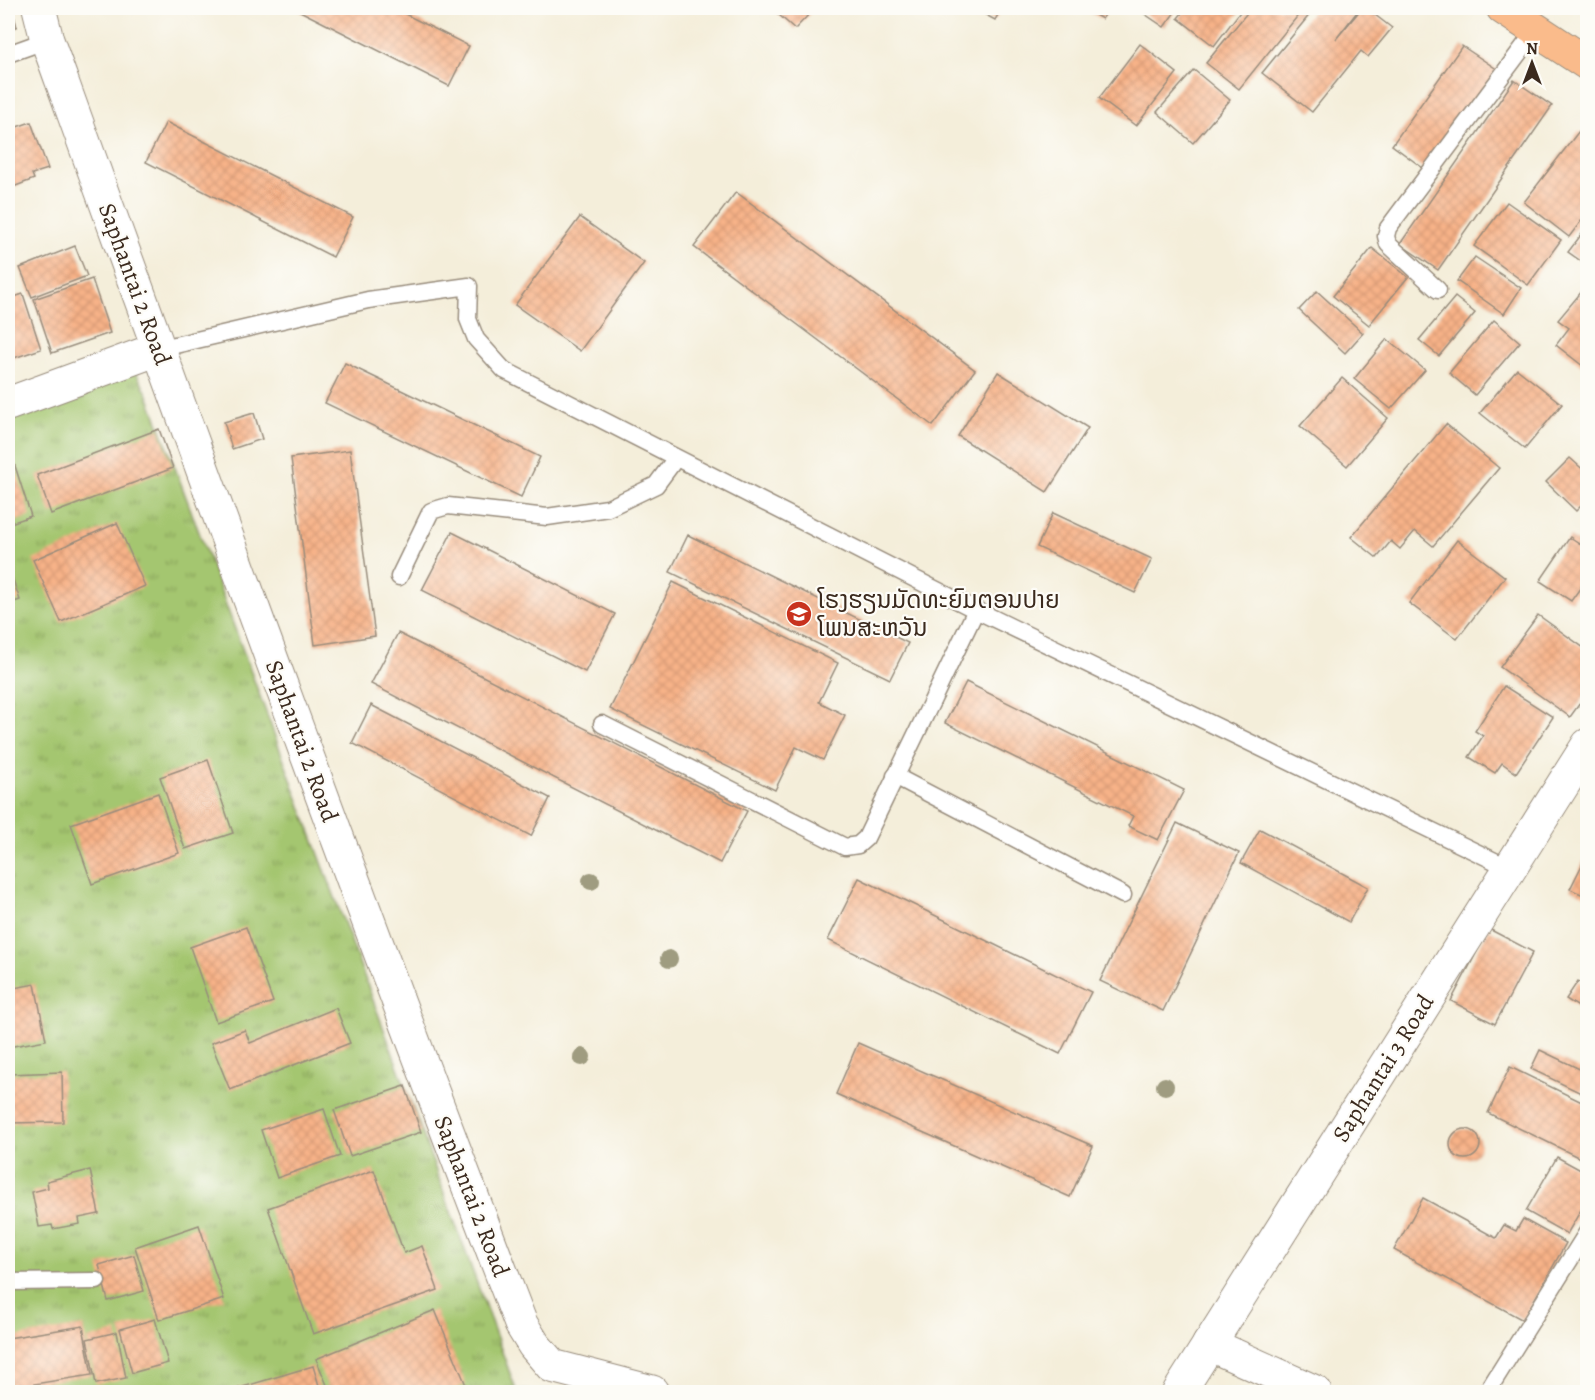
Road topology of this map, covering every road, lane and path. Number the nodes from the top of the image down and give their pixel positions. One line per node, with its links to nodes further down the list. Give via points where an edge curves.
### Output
1 (39, 8): 4 (street, Saphantai 2 Road)
2 (1503, 8): 3 (main road)
3 (1536, 30): 6 (main road); 7 (lane, via 1388,228 1388,244)
4 (47, 40): 5 (lane); 8 (street, Saphantai 2 Road)
5 (8, 54)
6 (1587, 64)
7 (1438, 290)
8 (158, 349): 9 (street); 10 (lane, via 368,300 469,286 468,319 476,339 504,370); 22 (street, Saphantai 2 Road, via 508,1292 521,1324)
9 (8, 404)
10 (676, 458): 11 (lane, via 656,485 608,508 547,517 448,506 431,511); 12 (lane)
11 (399, 577)
12 (976, 610): 15 (lane); 16 (lane)
13 (602, 724): 15 (lane, via 845,848 866,838)
14 (1587, 745): 16 (street, Saphantai 3 Road)
15 (895, 776): 17 (lane)
16 (1509, 867): 21 (street, Saphantai 3 Road)
17 (1123, 895)
18 (1587, 1231): 26 (lane)
19 (97, 1281): 20 (lane)
20 (8, 1282)
21 (1209, 1344): 24 (street, Saphantai 3 Road); 25 (street)
22 (556, 1379): 23 (street, Saphantai 2 Road)
23 (652, 1392)
24 (1179, 1392)
25 (1315, 1392)
26 (1487, 1392)

